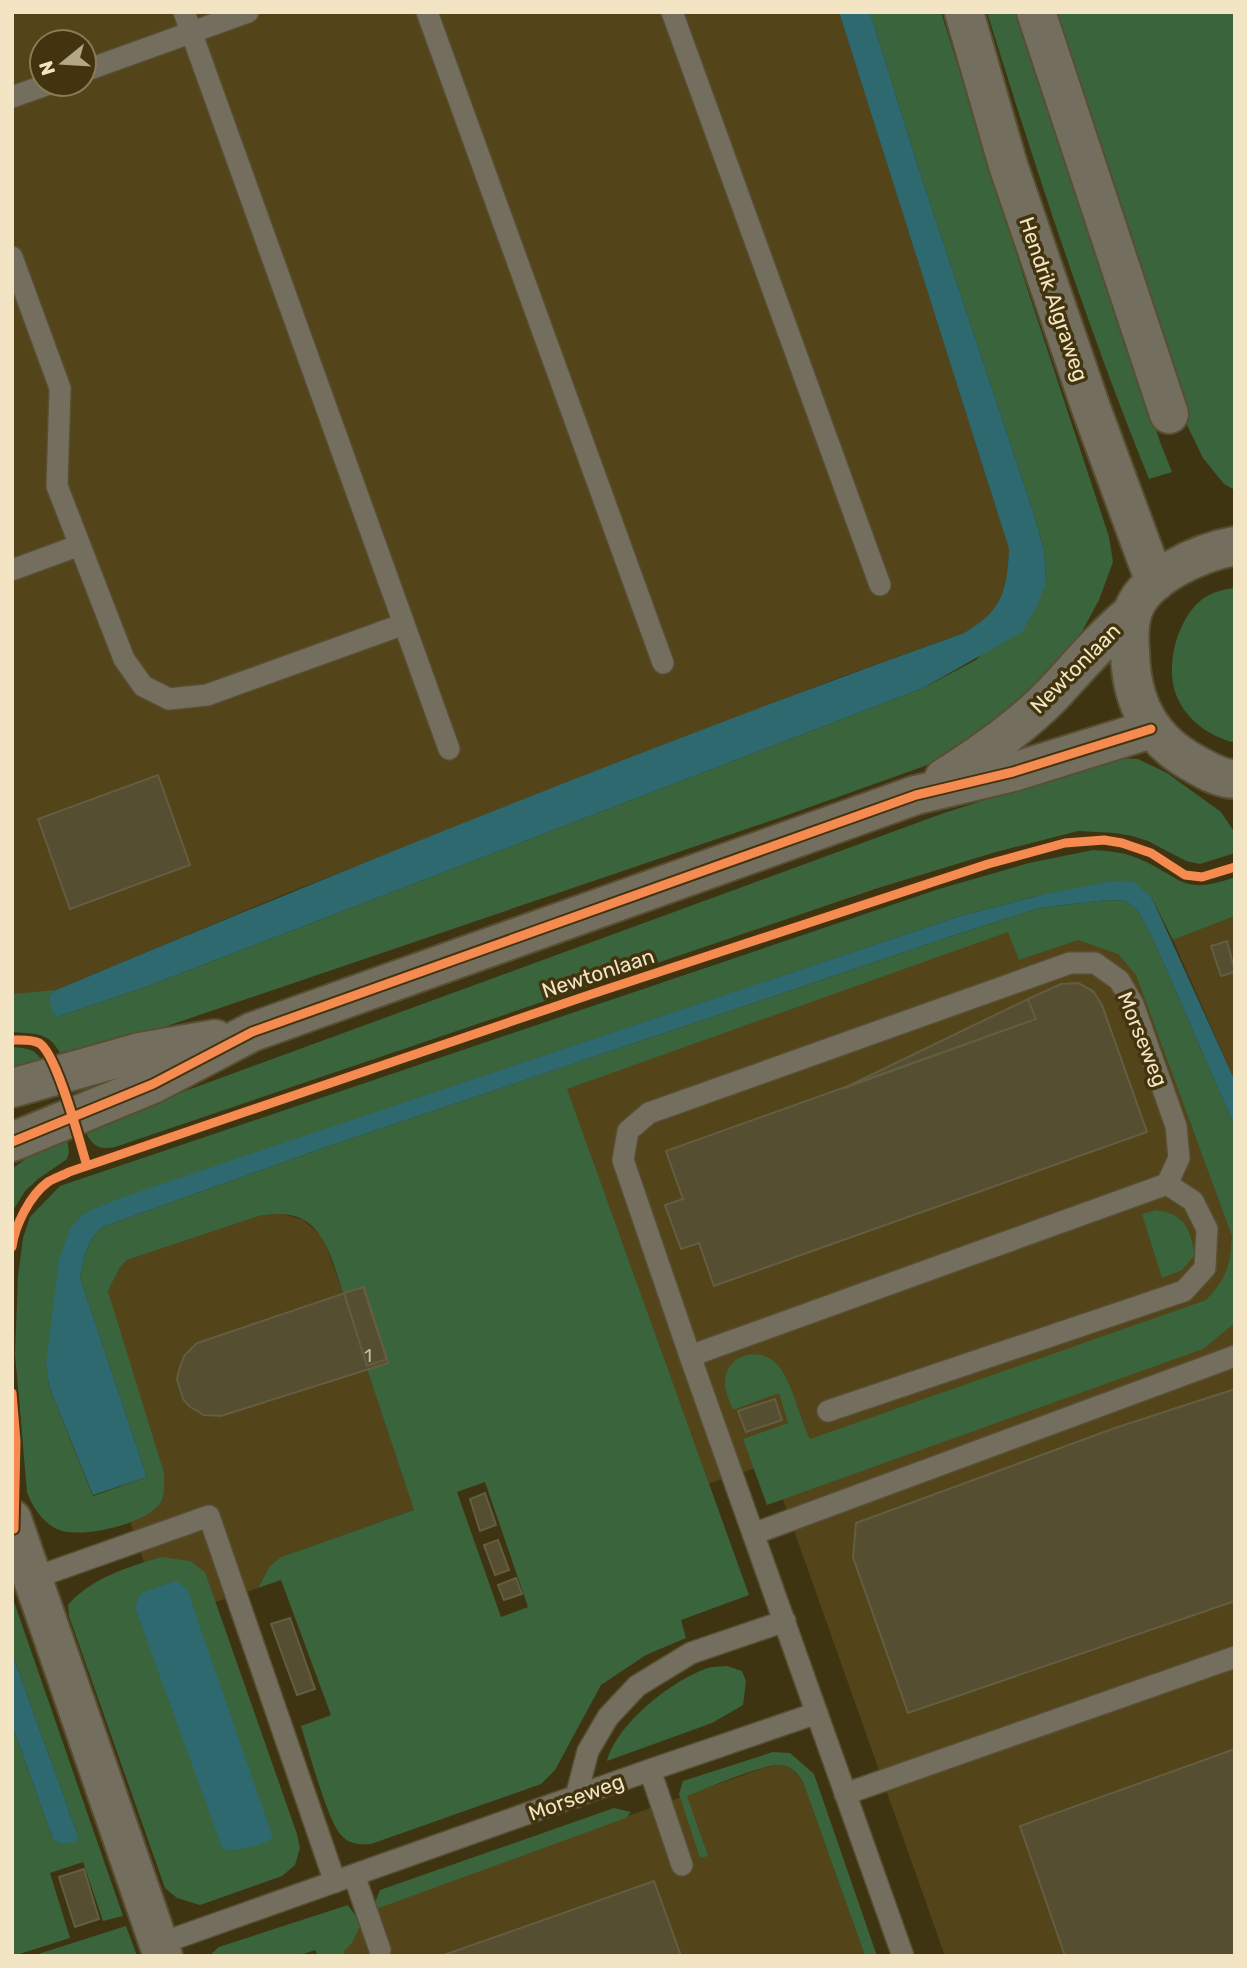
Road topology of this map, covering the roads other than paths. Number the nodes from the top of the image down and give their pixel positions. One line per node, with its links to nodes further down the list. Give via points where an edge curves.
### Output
1 (184, 12): 7 (lane)
2 (248, 12): 7 (lane)
3 (427, 12): 18 (lane)
4 (672, 12): 15 (lane)
5 (964, 12): 14 (street, Hendrik Algraweg, via 1008,165)
6 (1036, 12): 10 (street)
7 (190, 34): 8 (lane); 17 (lane)
8 (98, 67)
9 (12, 257): 11 (lane, via 60,388 57,486)
10 (1169, 414)
11 (80, 545): 13 (lane); 17 (lane, via 124,659 143,686 169,699 207,695)
12 (1235, 546): 14 (street, via 1201,555)
13 (12, 570)
14 (1155, 582): 16 (street, Newtonlaan)
15 (880, 584)
16 (1132, 613): 19 (street, via 1130,668 1137,700); 22 (street, Newtonlaan, via 990,749)
17 (404, 624): 20 (lane)
18 (663, 663)
19 (1151, 729): 21 (street, via 1177,754); 22 (street, Newtonlaan, via 1013,772)
20 (449, 749)
21 (1232, 783)
22 (916, 795): 23 (street, Newtonlaan)
23 (252, 1032): 24 (street, Newtonlaan, via 140,1052); 25 (street, Newtonlaan, via 153,1084)
24 (12, 1088)
25 (12, 1142)
26 (1167, 1184): 27 (lane); 27 (lane, Morseweg, via 1180,1158 1176,1126 1133,1004 1119,980 1095,963 1070,963 649,1113 628,1131 623,1160); 29 (lane, via 1193,1201 1207,1229 1205,1268 1184,1291)
27 (690, 1356): 31 (lane, Morseweg)
28 (1235, 1356): 31 (lane)
29 (828, 1411)
30 (14, 1530): 32 (street, Morseweg)
31 (753, 1534): 33 (lane, Morseweg)
32 (32, 1579): 40 (lane, via 209,1516); 41 (street, Morseweg)
33 (785, 1621): 35 (lane, Morseweg); 38 (lane, via 691,1653 637,1686 608,1717 588,1751)
34 (1235, 1657): 37 (lane)
35 (817, 1713): 36 (lane, Morseweg); 37 (lane, Morseweg)
36 (650, 1770): 38 (lane, Morseweg); 39 (lane)
37 (845, 1794): 43 (lane, Morseweg)
38 (576, 1797): 40 (lane, Morseweg)
39 (682, 1865)
40 (344, 1879): 41 (lane, Morseweg); 42 (lane)
41 (161, 1950)
42 (380, 1950)
43 (903, 1956)

